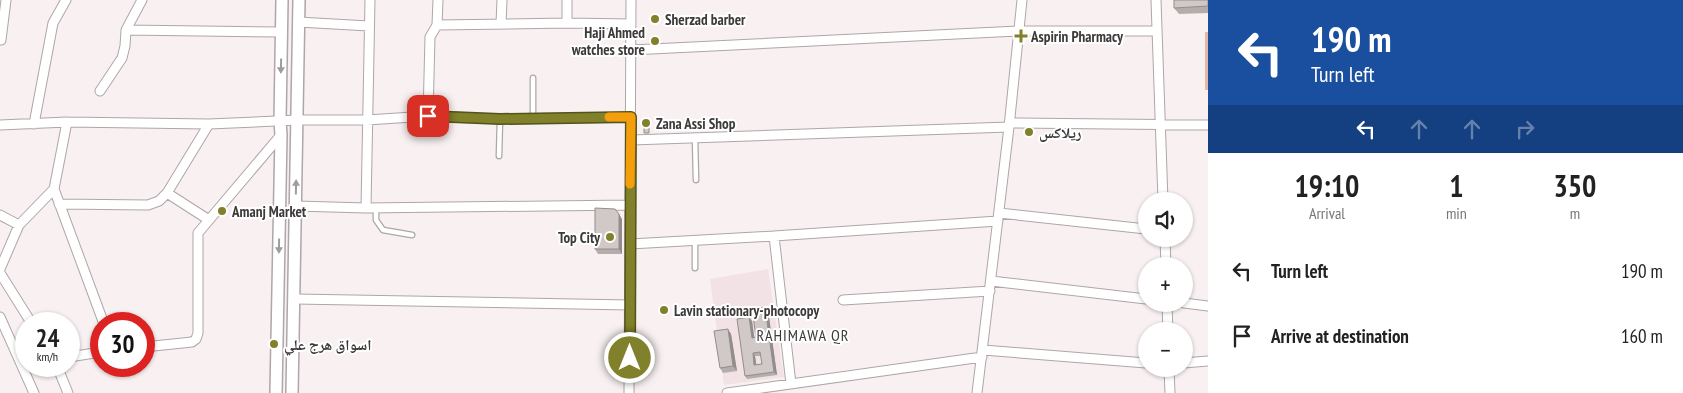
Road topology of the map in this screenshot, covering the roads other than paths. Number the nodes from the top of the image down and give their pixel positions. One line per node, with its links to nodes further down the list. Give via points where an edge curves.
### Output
1 (6, 0): 23 (street)
2 (66, 0): 35 (street, via 53,23)
3 (142, 0): 19 (street)
4 (282, 0): 22 (street)
5 (299, 0): 13 (street)
6 (370, 0): 18 (street)
7 (438, 0): 17 (street)
8 (502, 0): 15 (street)
9 (568, 0): 14 (street)
10 (631, 0): 16 (street)
11 (1022, 0): 20 (street)
12 (1156, 0): 21 (street)
13 (298, 22): 18 (street); 31 (street)
14 (567, 23): 15 (street); 16 (street)
15 (501, 24): 17 (street)
16 (631, 24): 24 (street)
17 (437, 25): 27 (street, via 430,37)
18 (369, 26): 32 (street)
19 (126, 30): 22 (street); 26 (street, via 122,58)
20 (1018, 31): 21 (street); 24 (street); 40 (street)
21 (1156, 31): 37 (street)
22 (281, 32): 33 (street, one-way to 33)
23 (0, 40)
24 (631, 50): 28 (street)
25 (533, 78): 29 (lane)
26 (100, 91)
27 (428, 116): 30 (street); 32 (street)
28 (631, 117): 29 (street); 43 (street)
29 (533, 118): 30 (street)
30 (500, 119): 44 (lane)
31 (298, 120): 32 (street); 33 (street); 51 (street, one-way to 31)
32 (368, 120): 52 (street)
33 (280, 121): 36 (street); 41 (street)
34 (67, 122): 35 (street); 36 (street); 46 (street)
35 (34, 124): 39 (street)
36 (209, 124): 48 (street)
37 (1161, 124): 38 (street); 40 (street); 47 (street)
38 (1208, 124)
39 (0, 125)
40 (1010, 125): 42 (street); 55 (street)
41 (281, 135): 56 (street); 87 (street, one-way to 87)
42 (695, 138): 43 (street); 45 (lane)
43 (630, 140): 50 (street)
44 (499, 156)
45 (696, 180)
46 (54, 189): 49 (street); 57 (street)
47 (1164, 192)
48 (167, 193): 49 (street, via 148,204); 56 (street)
49 (59, 204): 75 (street)
50 (630, 205): 53 (street); 62 (street)
51 (296, 206): 52 (street); 69 (street)
52 (366, 208): 53 (street)
53 (376, 208): 59 (lane, via 376,220 383,230)
54 (0, 215): 57 (street)
55 (998, 217): 58 (street); 60 (street); 66 (street)
56 (209, 220): 77 (street, via 198,233 196,339)
57 (19, 225): 64 (street)
58 (1138, 228)
59 (412, 235)
60 (774, 236): 61 (street); 84 (street)
61 (695, 240): 62 (street); 63 (lane)
62 (630, 244): 72 (street)
63 (695, 268)
64 (0, 269)
65 (0, 273): 74 (street)
66 (991, 281): 67 (street); 68 (street)
67 (990, 291): 70 (street); 78 (street)
68 (1138, 298)
69 (295, 299): 72 (street); 88 (street)
70 (843, 300)
71 (1193, 304): 73 (street)
72 (630, 305): 89 (street)
73 (1208, 306)
74 (24, 312)
75 (100, 312)
76 (0, 317): 85 (street)
77 (155, 346)
78 (982, 354): 81 (street); 84 (street); 91 (street)
79 (1208, 361): 80 (street)
80 (1193, 362)
81 (1138, 363)
82 (61, 377): 86 (street)
83 (1169, 377): 92 (street)
84 (791, 384): 90 (street)
85 (34, 393)
86 (68, 393)
87 (276, 393)
88 (292, 393)
89 (629, 393)
90 (727, 393)
91 (978, 393)
92 (1170, 393)

